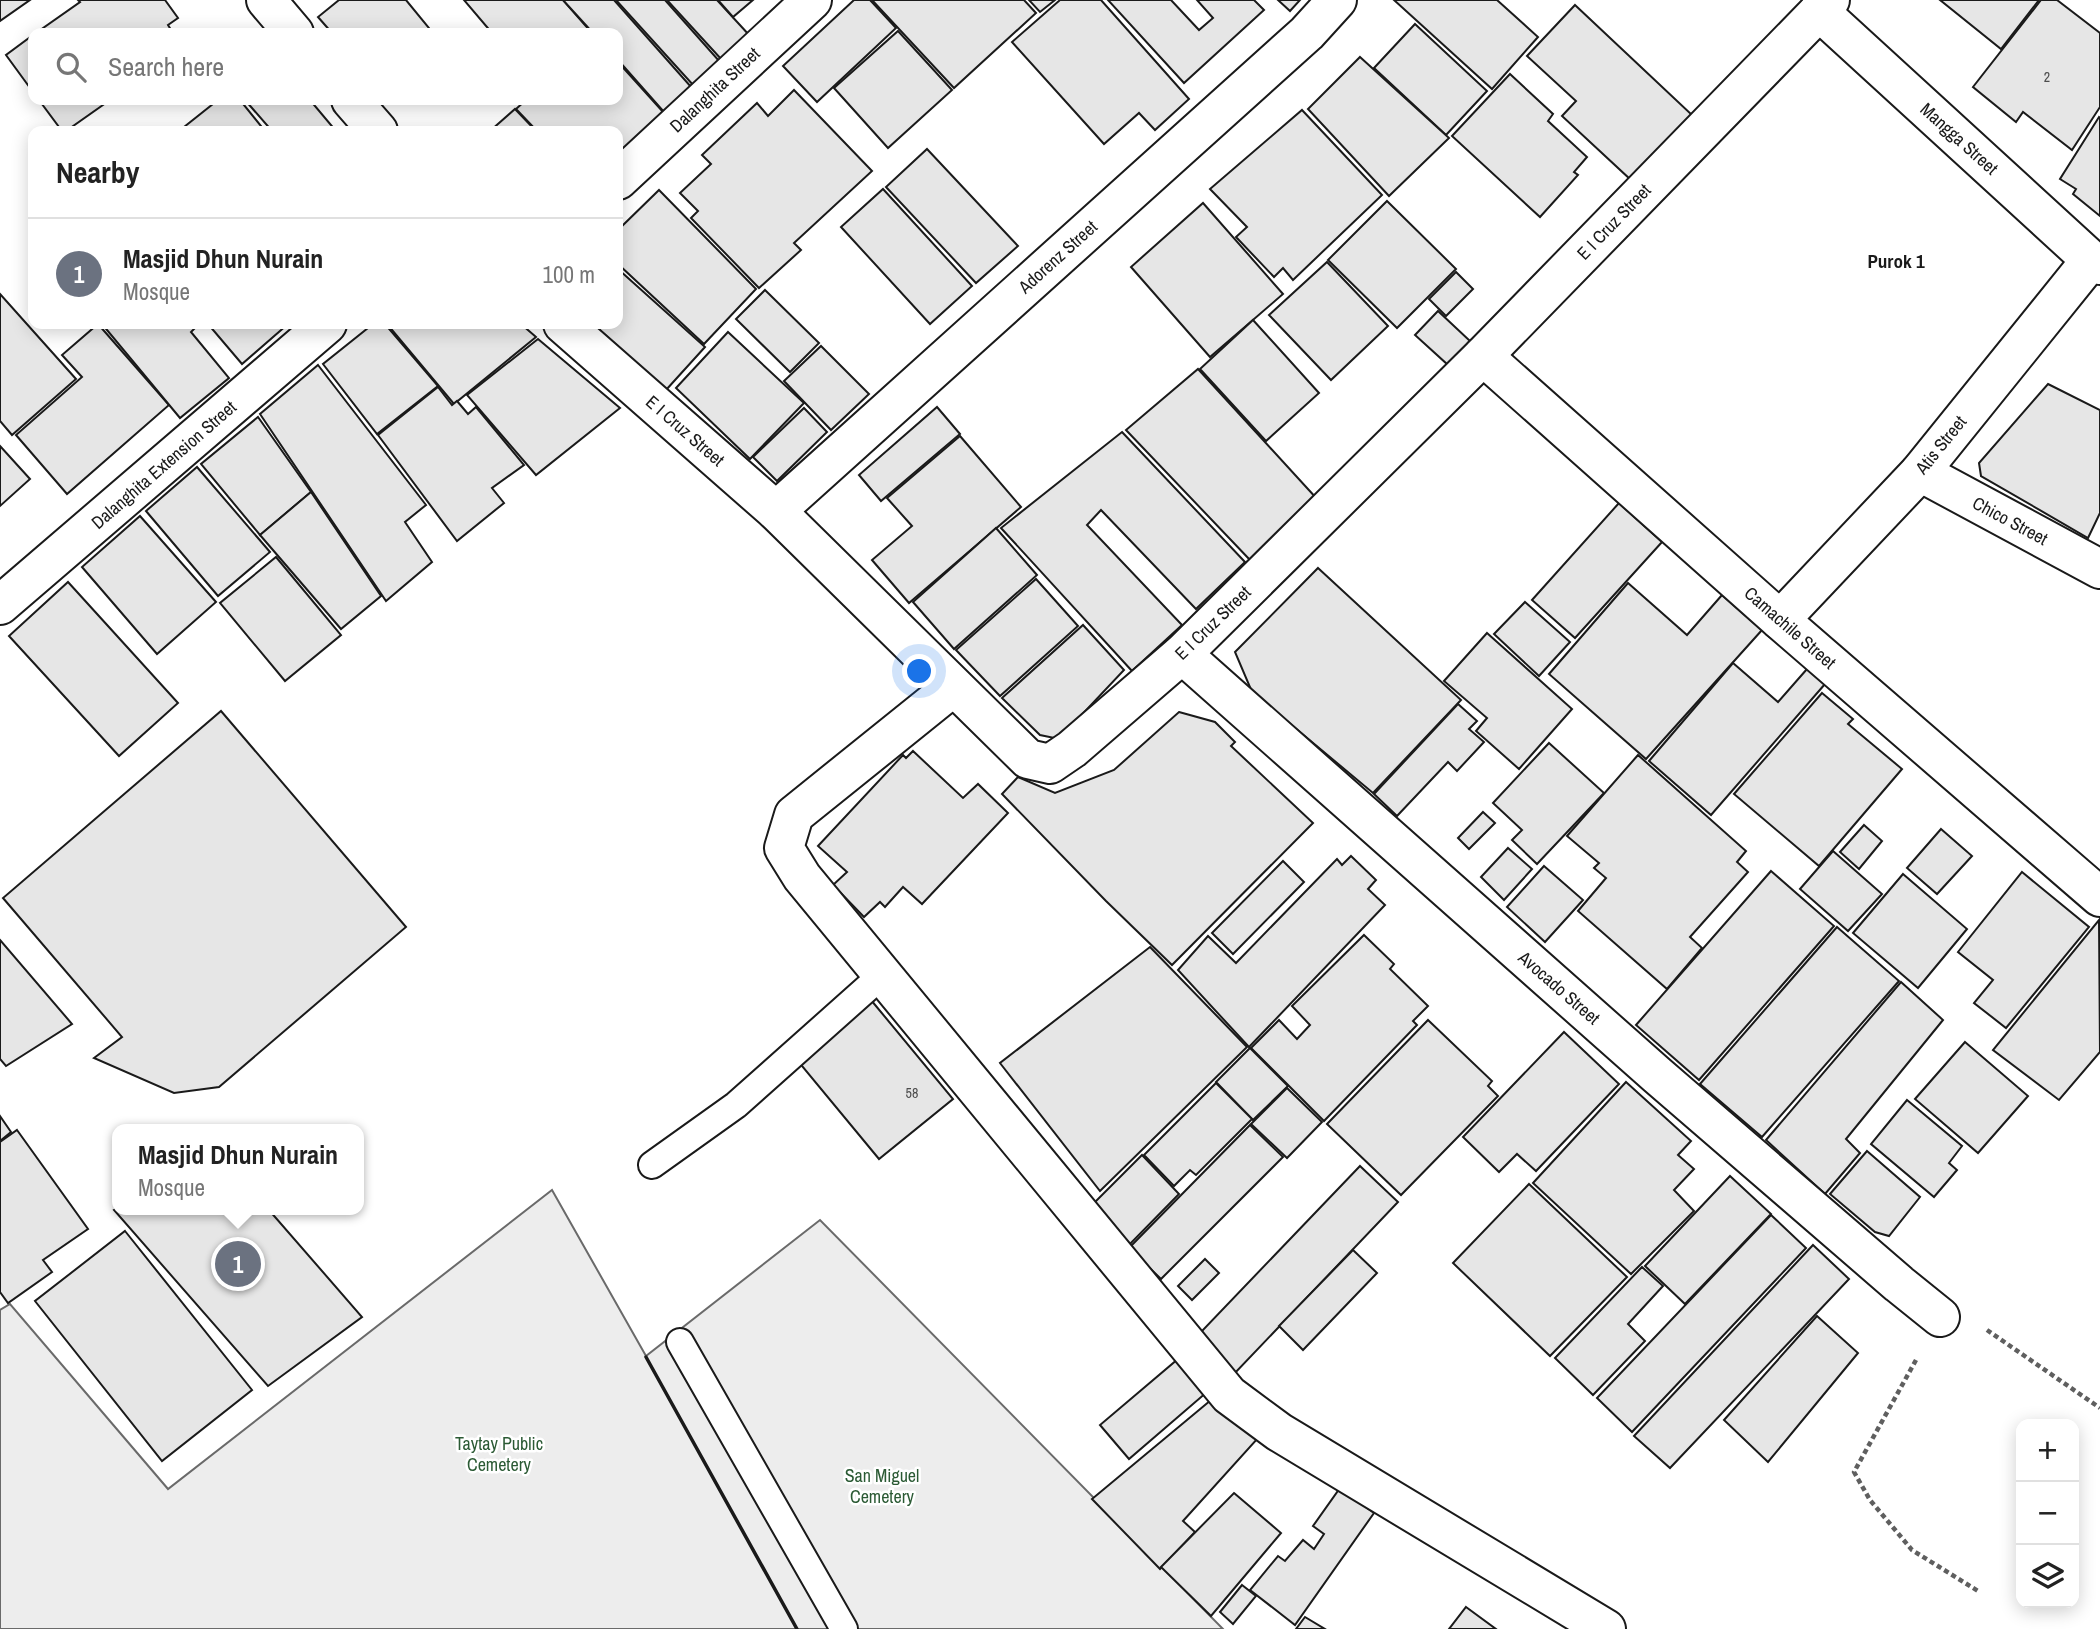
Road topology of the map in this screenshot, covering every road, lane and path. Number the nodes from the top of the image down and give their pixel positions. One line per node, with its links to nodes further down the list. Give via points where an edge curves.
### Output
1 (812, 0): 6 (street, Dalanghita Street)
2 (1337, 0): 12 (street, Adorenz Street, via 1297,43)
3 (1825, 5): 7 (street, Mangga Street); 10 (street, E I Cruz Street)
4 (355, 105): 5 (street)
5 (374, 126)
6 (623, 175)
7 (2096, 262): 11 (street, Atis Street)
8 (321, 329): 14 (street, Dalanghita Extension Street)
9 (569, 329): 12 (street, E I Cruz Street)
10 (1483, 356): 15 (street, Camachile Street); 16 (street, E I Cruz Street)
11 (1920, 472): 13 (street, Chico Street); 15 (street, Atis Street)
12 (776, 511): 17 (street, E I Cruz Street)
13 (2100, 569)
14 (0, 605)
15 (1780, 620): 18 (street, Camachile Street)
16 (1182, 654): 17 (street, E I Cruz Street, via 1050,764 1028,759); 21 (street, Avocado Street)
17 (953, 687): 19 (street, via 794,815 784,848)
18 (2100, 897)
19 (882, 975): 20 (lane, via 736,1105); 26 (street, via 1229,1395 1279,1432)
20 (652, 1165)
21 (1940, 1317): 23 (path, via 1973,1320); 24 (path, via 1854,1472 1870,1500 1912,1550)
22 (680, 1342): 25 (lane)
23 (2100, 1408)
24 (1978, 1591)
25 (844, 1629)
26 (1606, 1629)

